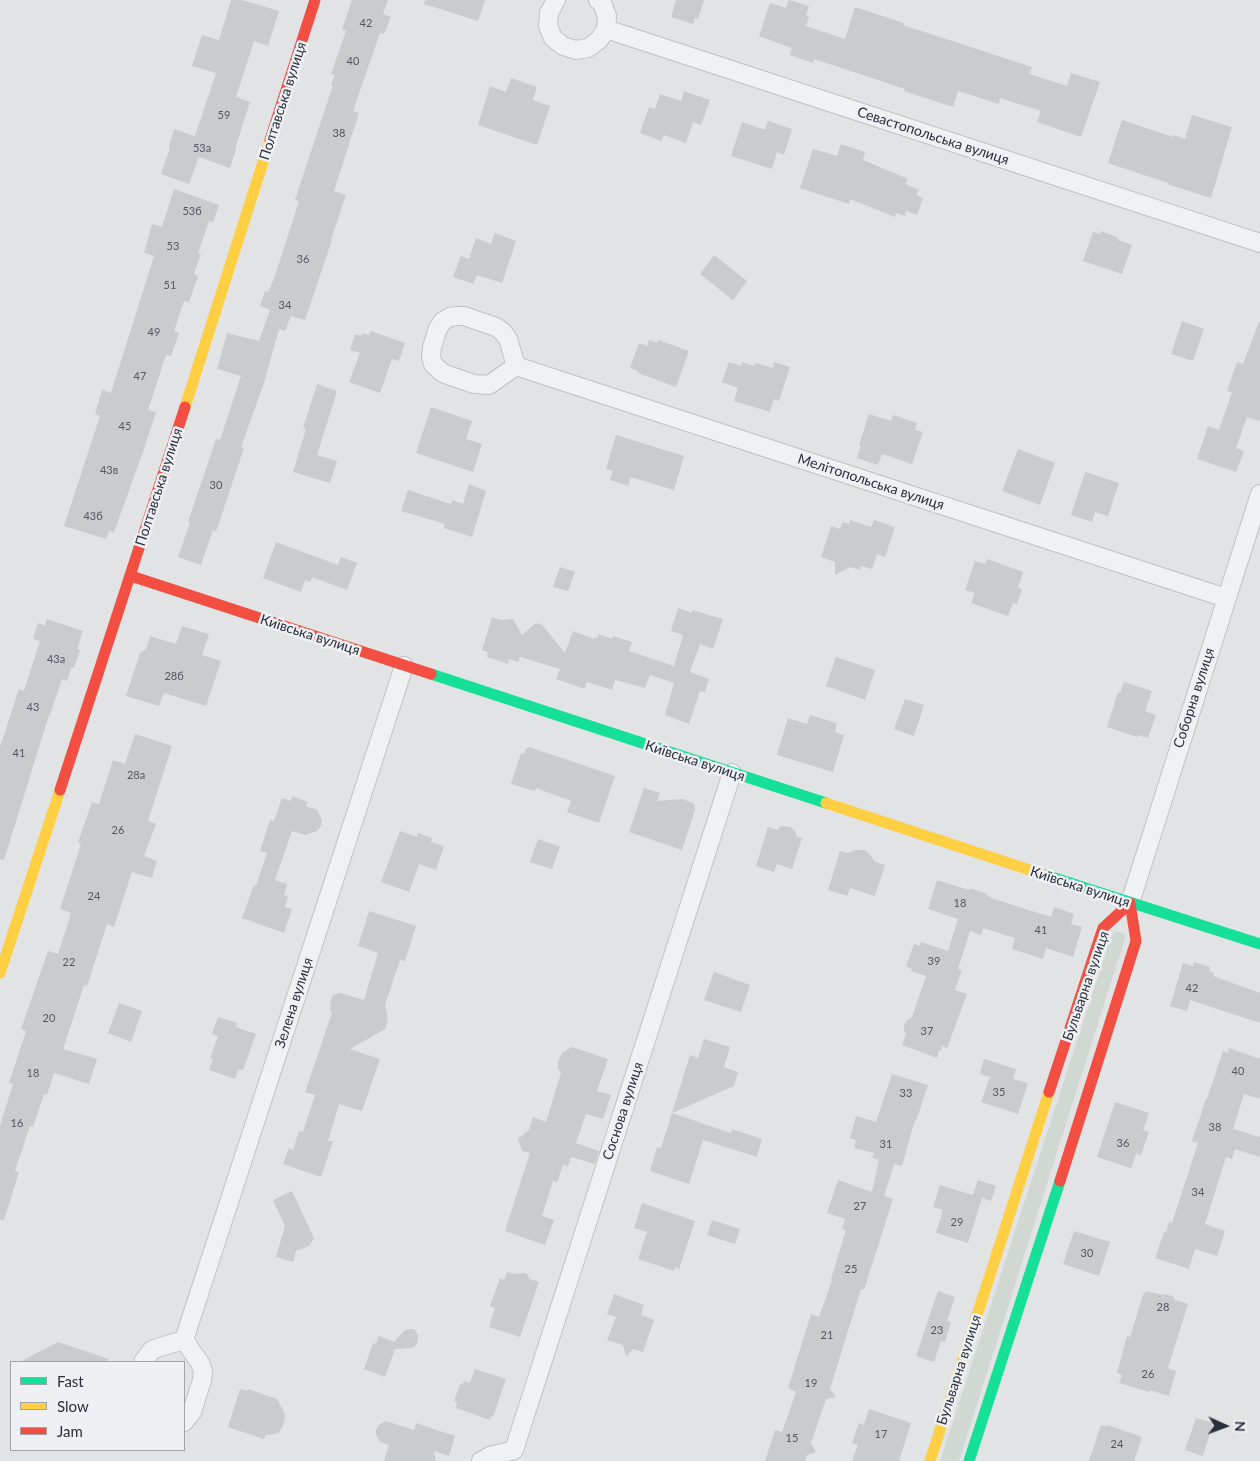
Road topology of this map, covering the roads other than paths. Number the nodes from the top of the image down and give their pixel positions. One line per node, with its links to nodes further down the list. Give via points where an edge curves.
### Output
1 (315, 0): 8 (street, Полтавська вулиця)
2 (556, 0): 4 (street, via 549,13 548,26 553,38 563,46 576,50 588,48)
3 (598, 0): 4 (street, via 607,16)
4 (606, 29): 5 (street, Севастопольська вулиця)
5 (1260, 243)
6 (516, 366): 6 (street, via 508,339 496,327 464,316 450,317 438,328 431,357 433,364 445,374 474,384 490,385); 9 (street, Мелітопольська вулиця)
7 (1260, 494): 9 (street, Соборна вулиця)
8 (131, 576): 10 (street, Київська вулиця); 14 (street, Полтавська вулиця)
9 (1226, 598): 12 (street, Соборна вулиця)
10 (404, 666): 11 (street, Київська вулиця); 15 (street, Зелена вулиця)
11 (732, 773): 12 (street, Київська вулиця); 18 (street, Соснова вулиця)
12 (1130, 903): 13 (street, Київська вулиця); 20 (street, Бульварна вулиця, via 1103,928); 21 (street, via 1136,941)
13 (1260, 944)
14 (0, 973)
15 (184, 1340): 16 (street, via 152,1350); 17 (street, via 203,1371 192,1412)
16 (144, 1361)
17 (185, 1421)
18 (518, 1455): 19 (street, Соснова вулиця, via 490,1456)
19 (481, 1461)
20 (930, 1461)
21 (968, 1461)

